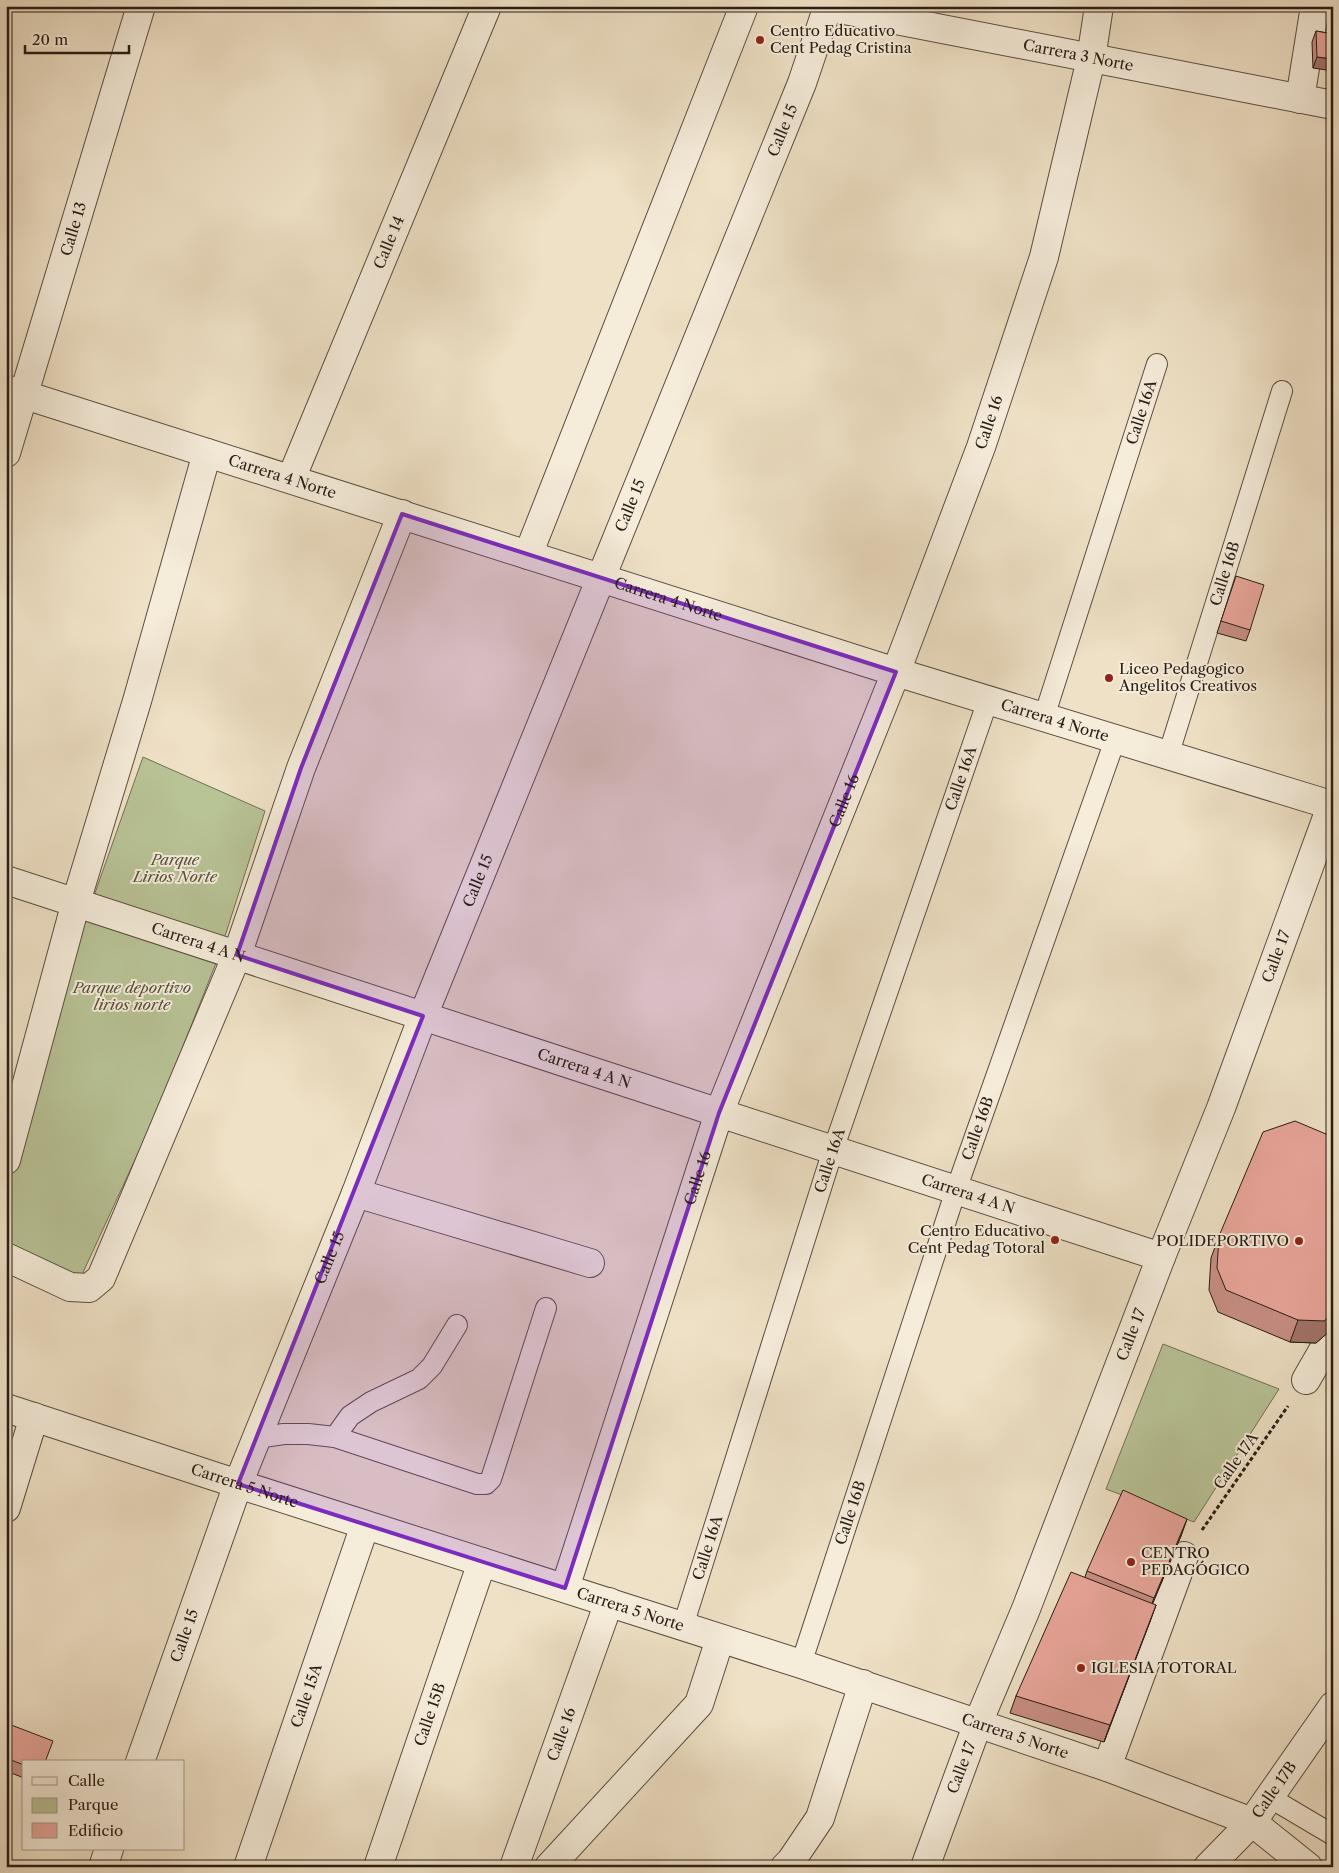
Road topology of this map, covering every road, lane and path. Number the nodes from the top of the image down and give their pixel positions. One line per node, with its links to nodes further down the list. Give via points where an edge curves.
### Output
1 (141, 6): 11 (street, Calle 13)
2 (488, 6): 15 (street, Calle 14)
3 (744, 6): 17 (street)
4 (826, 6): 7 (street, Carrera 3 Norte); 18 (street, Calle 15, via 802,83)
5 (1099, 6): 7 (street, Calle 16)
6 (1315, 6): 8 (street)
7 (1091, 59): 8 (street, Carrera 3 Norte); 19 (street, Calle 16, via 1044,257 982,448)
8 (1300, 99): 9 (street, Carrera 3 Norte)
9 (1333, 105)
10 (1157, 364): 21 (lane, Calle 16A)
11 (15, 392): 13 (street, Calle 13); 14 (street, Carrera 4 Norte)
12 (1282, 392): 23 (lane, Calle 16B)
13 (6, 453)
14 (207, 453): 15 (street, Carrera 4 Norte); 26 (street, via 138,701)
15 (291, 479): 16 (street, Carrera 4 Norte)
16 (402, 514): 17 (street, Carrera 4 Norte); 27 (street, via 301,768)
17 (528, 555): 18 (street, Carrera 4 Norte)
18 (600, 578): 19 (street, Carrera 4 Norte); 28 (street, Calle 15)
19 (896, 672): 20 (street, Carrera 4 Norte); 29 (street, Calle 16)
20 (988, 700): 21 (street, Carrera 4 Norte); 30 (lane, Calle 16A)
21 (1044, 717): 22 (street, Carrera 4 Norte)
22 (1115, 740): 23 (street, Carrera 4 Norte); 32 (lane, Calle 16B)
23 (1168, 756): 24 (street, Carrera 4 Norte)
24 (1332, 803): 35 (street, Calle 17, via 1221,1108)
25 (6, 880): 26 (street, Carrera 4 A N)
26 (76, 902): 27 (street, Carrera 4 A N); 31 (street)
27 (237, 955): 28 (street, Carrera 4 A N); 34 (street, via 102,1278 89,1288 70,1287)
28 (423, 1016): 29 (street, Carrera 4 A N); 33 (street, Calle 15)
29 (719, 1113): 30 (street, Carrera 4 A N); 51 (street, Calle 16)
30 (833, 1150): 32 (street, Carrera 4 A N); 53 (lane, Calle 16A)
31 (6, 1160)
32 (956, 1190): 35 (street, Carrera 4 A N); 55 (lane, Calle 16B)
33 (356, 1193): 36 (street); 44 (street, Calle 15)
34 (6, 1257)
35 (1161, 1257): 58 (street, Calle 17, via 1026,1609)
36 (590, 1263)
37 (546, 1308): 43 (lane, via 491,1479 486,1484 477,1484)
38 (457, 1325): 43 (lane, via 432,1366 419,1379 350,1416)
39 (1333, 1333): 40 (street)
40 (1306, 1380): 49 (path, Calle 17A)
41 (6, 1408): 42 (street, Carrera 5 Norte)
42 (34, 1417): 45 (street); 46 (street, Carrera 5 Norte)
43 (335, 1437): 44 (lane, via 284,1434)
44 (256, 1438): 46 (street, Calle 15)
45 (15, 1450): 47 (street)
46 (238, 1484): 48 (street, Carrera 5 Norte); 59 (street, Calle 15)
47 (6, 1508)
48 (365, 1525): 50 (street, Carrera 5 Norte); 66 (street, Calle 15A)
49 (1184, 1556): 60 (street)
50 (482, 1562): 51 (street, Carrera 5 Norte); 67 (street, Calle 15B)
51 (565, 1588): 52 (street, Carrera 5 Norte)
52 (609, 1602): 53 (street, Carrera 5 Norte); 68 (street, Calle 16)
53 (683, 1626): 54 (street, Carrera 5 Norte)
54 (720, 1639): 55 (street, Carrera 5 Norte); 69 (street, via 699,1704)
55 (801, 1664): 56 (street, Carrera 5 Norte)
56 (863, 1684): 58 (street, Carrera 5 Norte); 70 (street, via 820,1818)
57 (1333, 1706): 61 (street, Calle 17B)
58 (978, 1723): 60 (street, Carrera 5 Norte); 71 (street, Calle 17)
59 (141, 1760)
60 (1107, 1767): 62 (street, Carrera 5 Norte)
61 (1269, 1797): 62 (street, Calle 17B); 63 (lane)
62 (1252, 1822): 72 (street, Calle 17B); 73 (street, Carrera 5 Norte)
63 (1333, 1835)
64 (109, 1850): 65 (street)
65 (103, 1867)
66 (248, 1867)
67 (378, 1867)
68 (514, 1867)
69 (549, 1867)
70 (785, 1867)
71 (925, 1867)
72 (1208, 1867)
73 (1308, 1867)

